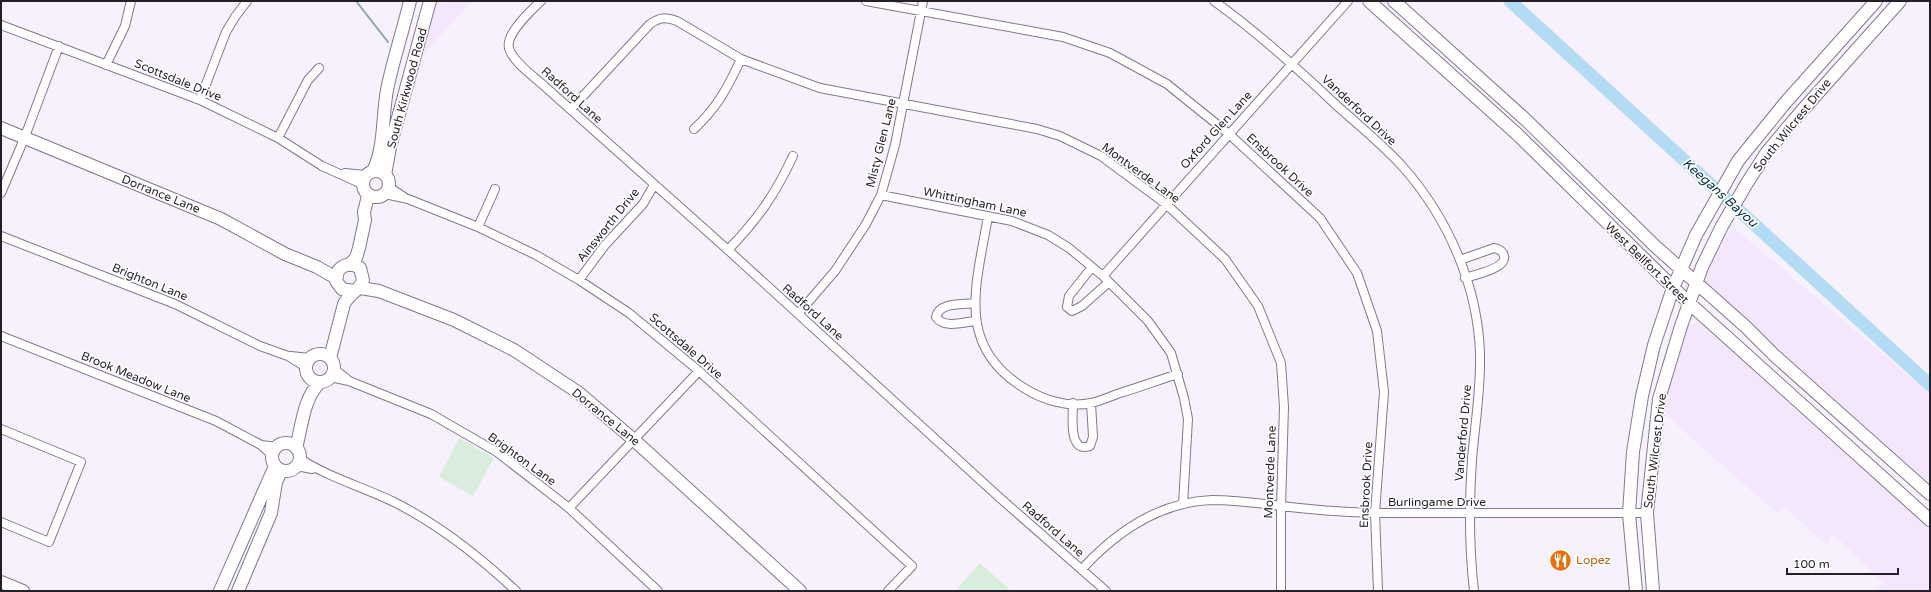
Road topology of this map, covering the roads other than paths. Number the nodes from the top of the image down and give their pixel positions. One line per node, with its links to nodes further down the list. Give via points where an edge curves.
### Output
1 (131, 1): 19 (street, via 125,26)
2 (247, 1): 25 (street, via 226,32)
3 (410, 1): 22 (main road, South Kirkwood Road)
4 (430, 1): 24 (main road, South Kirkwood Road)
5 (541, 1): 28 (street, Radford Lane, via 517,26 509,38 508,47 515,58)
6 (866, 1): 14 (street, Ensbrook Drive)
7 (923, 1): 14 (street, Misty Glen Lane)
8 (1214, 1): 18 (street, Vanderford Drive)
9 (1348, 1): 18 (street, Oxford Glen Lane)
10 (1370, 1): 23 (main road, West Bellfort Street)
11 (1394, 1): 21 (main road, West Bellfort Street)
12 (1876, 1): 26 (main road, South Wilcrest Drive)
13 (1900, 1): 29 (main road, South Wilcrest Drive)
14 (921, 10): 27 (street, Misty Glen Lane); 32 (street, Ensbrook Drive, via 1063,37 1110,53 1167,84)
15 (1, 24): 16 (street, Scottsdale Drive)
16 (59, 46): 19 (street, Scottsdale Drive); 34 (street)
17 (741, 59): 27 (street, Montverde Lane, via 820,88); 28 (street, Montverde Lane, via 667,17 655,21); 31 (street, via 725,92 710,114)
18 (1292, 63): 32 (street, Oxford Glen Lane); 50 (street, Vanderford Drive, via 1402,166 1441,218)
19 (106, 65): 25 (street, Scottsdale Drive)
20 (319, 68): 33 (street, via 308,80)
21 (1480, 78): 23 (main road); 43 (main road, West Bellfort Street)
22 (387, 88): 24 (main road); 37 (main road, South Kirkwood Road, via 379,159)
23 (1470, 92): 45 (main road, West Bellfort Street)
24 (405, 94): 36 (main road, South Kirkwood Road)
25 (200, 100): 33 (street, Scottsdale Drive)
26 (1785, 103): 29 (main road); 52 (main road, South Wilcrest Drive, via 1751,143 1727,179)
27 (903, 104): 42 (street, Misty Glen Lane); 44 (street, Montverde Lane, via 1037,129 1060,136 1101,156)
28 (571, 109): 38 (street, Radford Lane)
29 (1799, 114): 58 (main road, South Wilcrest Drive, via 1767,152 1742,192 1724,222)
30 (1, 128): 34 (main road, Dorrance Lane)
31 (694, 129)
32 (1229, 134): 44 (street, Oxford Glen Lane); 81 (street, Ensbrook Drive, via 1320,218 1357,274 1377,331 1384,392)
33 (278, 138): 37 (street, Scottsdale Drive, via 322,166 340,173)
34 (24, 139): 40 (street); 54 (main road, Dorrance Lane, via 222,219 285,254)
35 (793, 156): 49 (street, via 765,208)
36 (385, 175): 37 (main road, via 379,171); 41 (main road, via 389,180)
37 (367, 177): 41 (main road, via 364,190)
38 (654, 185): 49 (street, Radford Lane); 56 (street, Ainsworth Drive, via 643,204 605,245)
39 (495, 189): 47 (street)
40 (1, 193)
41 (379, 194): 47 (street, Scottsdale Drive, via 408,199); 54 (main road, via 364,212 360,248)
42 (882, 195): 46 (street, Whittingham Lane); 62 (street, Misty Glen Lane, via 835,271)
43 (1605, 196): 45 (main road); 52 (main road, West Bellfort Street)
44 (1166, 204): 53 (street, Oxford Glen Lane); 79 (street, Montverde Lane, via 1225,259 1258,306 1281,363 1284,407)
45 (1594, 209): 59 (main road, West Bellfort Street, via 1600,218)
46 (988, 216): 51 (street, Whittingham Lane, via 1012,221 1048,235); 60 (street)
47 (478, 227): 56 (street, Scottsdale Drive)
48 (1, 236): 65 (street, Brighton Lane, via 175,304 260,346)
49 (728, 250): 62 (street, Radford Lane)
50 (1460, 260): 55 (street, Vanderford Drive); 55 (street, via 1494,248 1504,255 1500,266)
51 (1092, 267): 53 (street, Whittingham Lane); 57 (street, via 1069,296 1067,307 1072,311 1082,306)
52 (1681, 269): 58 (main road, West Bellfort Street); 59 (main road, South Wilcrest Drive)
53 (1103, 276): 57 (street, Whittingham Lane)
54 (350, 278): 65 (main road, via 348,296); 75 (main road, Dorrance Lane, via 454,320 514,350 579,393)
55 (1465, 278): 83 (street, Vanderford Drive, via 1477,319 1480,354 1480,386)
56 (579, 280): 66 (street, Scottsdale Drive, via 629,313)
57 (1110, 282): 67 (street, Whittingham Lane, via 1160,336 1171,353)
58 (1696, 283): 61 (main road, South Wilcrest Drive); 68 (main road, West Bellfort Street)
59 (1673, 288): 61 (main road, West Bellfort Street); 72 (main road, South Wilcrest Drive, via 1654,345)
60 (975, 303): 63 (street); 63 (street, via 942,307 936,317 939,322 945,324)
61 (1689, 303): 69 (main road, West Bellfort Street); 74 (main road, South Wilcrest Drive, via 1659,399)
62 (798, 314): 87 (street, Radford Lane)
63 (976, 321): 70 (street, via 988,353 998,367 1016,383 1036,395 1054,401)
64 (1, 336): 76 (street, Brook Meadow Lane, via 216,421)
65 (320, 368): 76 (main road); 80 (street, Brighton Lane, via 432,414 492,449)
66 (699, 371): 75 (street); 95 (street, Scottsdale Drive, via 912,566)
67 (1178, 374): 71 (street); 78 (street, Whittingham Lane, via 1188,420)
68 (1805, 382): 69 (main road); 77 (main road, West Bellfort Street)
69 (1793, 396): 85 (main road, West Bellfort Street)
70 (1073, 403): 71 (street); 71 (street, via 1074,437 1080,447 1085,448 1090,446 1093,437)
71 (1091, 403)
72 (1638, 425): 74 (main road); 84 (main road, South Wilcrest Drive, via 1633,452)
73 (1, 429): 86 (street, via 80,462 50,542)
74 (1656, 429): 82 (main road, South Wilcrest Drive)
75 (634, 440): 80 (street); 94 (main road, Dorrance Lane)
76 (285, 457): 90 (main road); 91 (main road, via 276,482 271,513); 92 (street, Brook Meadow Lane, via 395,503 443,530)
77 (1930, 494)
78 (1184, 504): 79 (street, Burlingame Drive, via 1230,500); 87 (street, Burlingame Drive, via 1149,516 1132,526 1102,548)
79 (1281, 506): 81 (street, Burlingame Drive); 97 (street, Montverde Lane)
80 (569, 508): 93 (street, Brighton Lane)
81 (1375, 513): 83 (street, Burlingame Drive); 98 (street, Ensbrook Drive)
82 (1646, 513): 84 (street, Burlingame Drive); 101 (main road, South Wilcrest Drive)
83 (1469, 514): 84 (street, Burlingame Drive); 99 (street, Vanderford Drive)
84 (1629, 514): 100 (main road, South Wilcrest Drive)
85 (1928, 516)
86 (1, 522)
87 (1082, 569): 96 (street, Radford Lane)
88 (1, 582): 89 (main road)
89 (23, 591)
90 (220, 591)
91 (238, 591)
92 (516, 591)
93 (658, 591)
94 (800, 591)
95 (888, 591)
96 (1106, 591)
97 (1281, 591)
98 (1378, 591)
99 (1474, 591)
100 (1636, 591)
101 (1653, 591)

